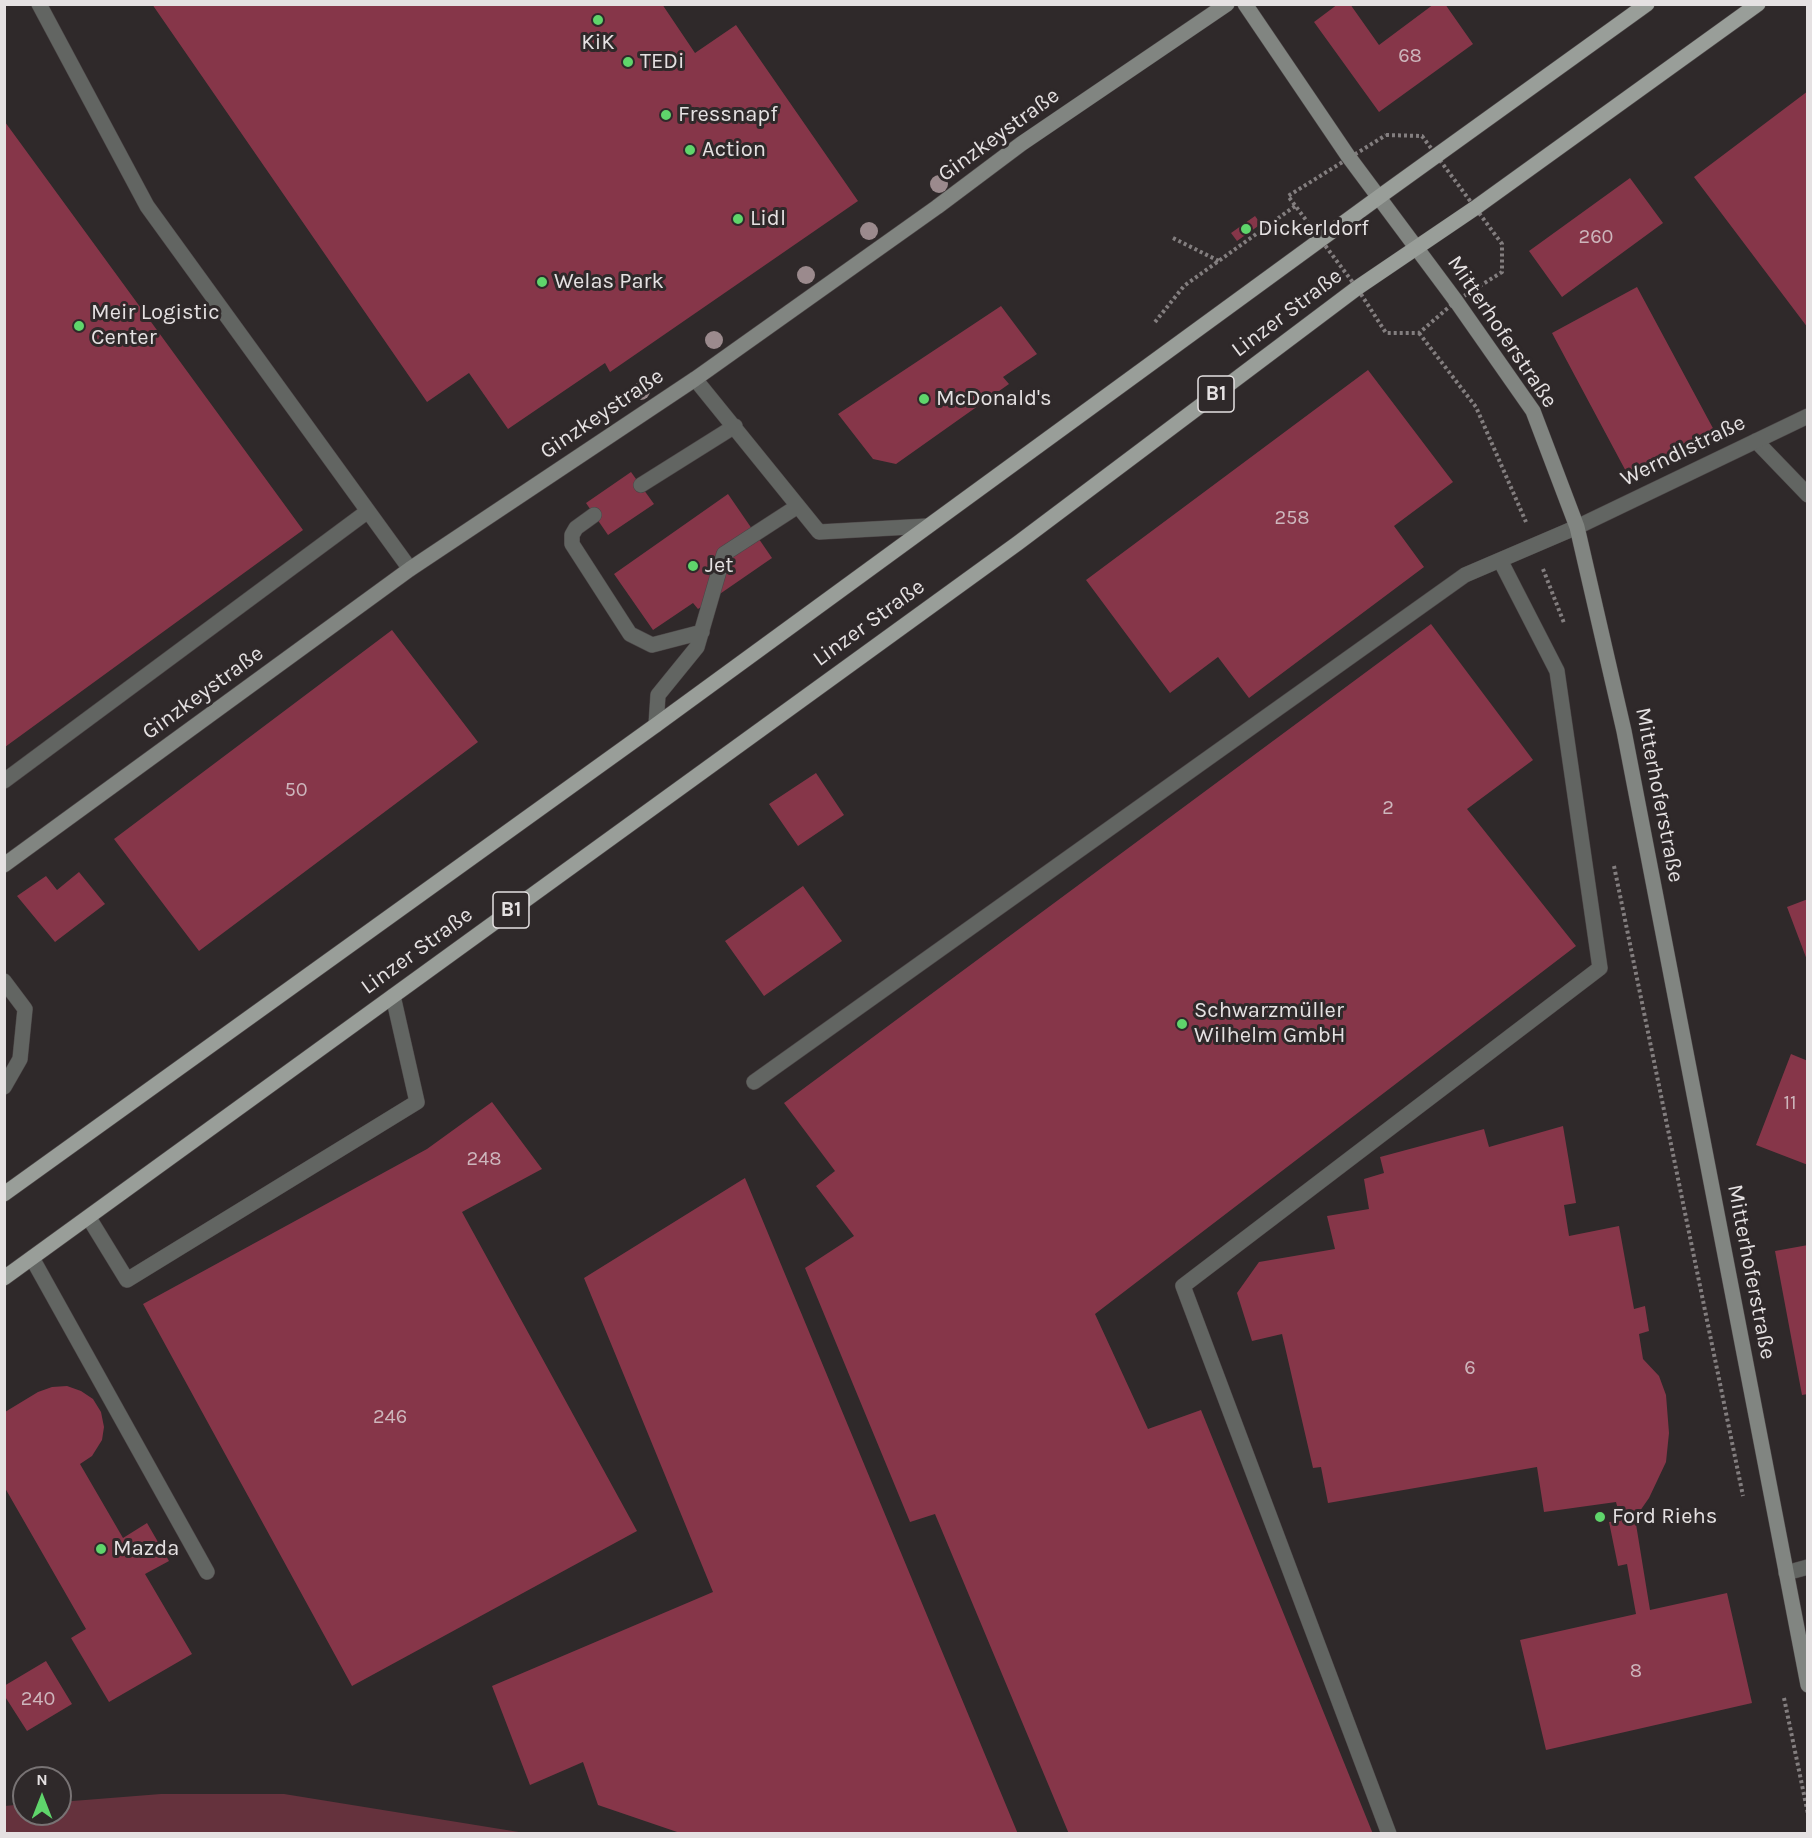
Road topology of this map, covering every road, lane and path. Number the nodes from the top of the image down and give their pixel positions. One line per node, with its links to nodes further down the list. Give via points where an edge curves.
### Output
1 (39, 4): 20 (street, via 147,206)
2 (1227, 4): 13 (street, Ginzkeystraße, via 1021,144)
3 (1245, 4): 6 (street, Mitterhoferstraße)
4 (1647, 4): 6 (main road, Linzer Straße)
5 (1758, 4): 9 (main road, Linzer Straße / B1)
6 (1379, 197): 9 (street, Mitterhoferstraße); 22 (main road, Linzer Straße)
7 (1295, 206): 10 (path)
8 (1173, 238): 10 (path)
9 (1417, 248): 23 (street, Mitterhoferstraße, via 1533,411); 34 (main road, Linzer Straße / B1, via 1357,288 1018,543)
10 (1219, 261): 11 (path, via 1184,286)
11 (1155, 322)
12 (1419, 333): 24 (path, via 1476,406)
13 (695, 379): 15 (street); 26 (street, Ginzkeystraße)
14 (1808, 416): 16 (street, Werndlstraße)
15 (735, 426): 17 (street); 19 (street)
16 (1756, 441): 18 (street); 23 (street, Werndlstraße)
17 (640, 485)
18 (1808, 495)
19 (798, 506): 22 (street, via 819,532); 28 (street, via 724,554)
20 (368, 511): 26 (street); 30 (street)
21 (594, 515): 28 (street, via 576,528 572,544 630,634 652,645)
22 (928, 526): 29 (main road, Linzer Straße)
23 (1577, 527): 24 (street, Werndlstraße); 44 (street, Mitterhoferstraße, via 1624,731)
24 (1534, 545): 25 (street, Werndlstraße); 27 (path)
25 (1500, 560): 35 (street, Werndlstraße, via 1465,575); 48 (street, via 1557,671 1600,968 1183,1286)
26 (410, 569): 32 (street, Ginzkeystraße)
27 (1564, 623)
28 (702, 632): 29 (street, via 697,647 658,695)
29 (656, 725): 37 (main road, Linzer Straße)
30 (4, 781)
31 (1612, 857): 41 (path)
32 (4, 865)
33 (4, 981): 36 (street, via 25,1009 21,1059)
34 (393, 996): 38 (main road, Linzer Straße / B1); 38 (street, via 417,1102 127,1280)
35 (754, 1082)
36 (4, 1087)
37 (4, 1194)
38 (89, 1218): 39 (main road, Linzer Straße / B1)
39 (32, 1258): 40 (main road, Linzer Straße / B1); 43 (street)
40 (4, 1278)
41 (1743, 1499)
42 (1808, 1568): 44 (street)
43 (207, 1572)
44 (1786, 1573): 45 (street, Mitterhoferstraße)
45 (1808, 1685)
46 (1784, 1698): 47 (path)
47 (1808, 1814)
48 (1389, 1833)

